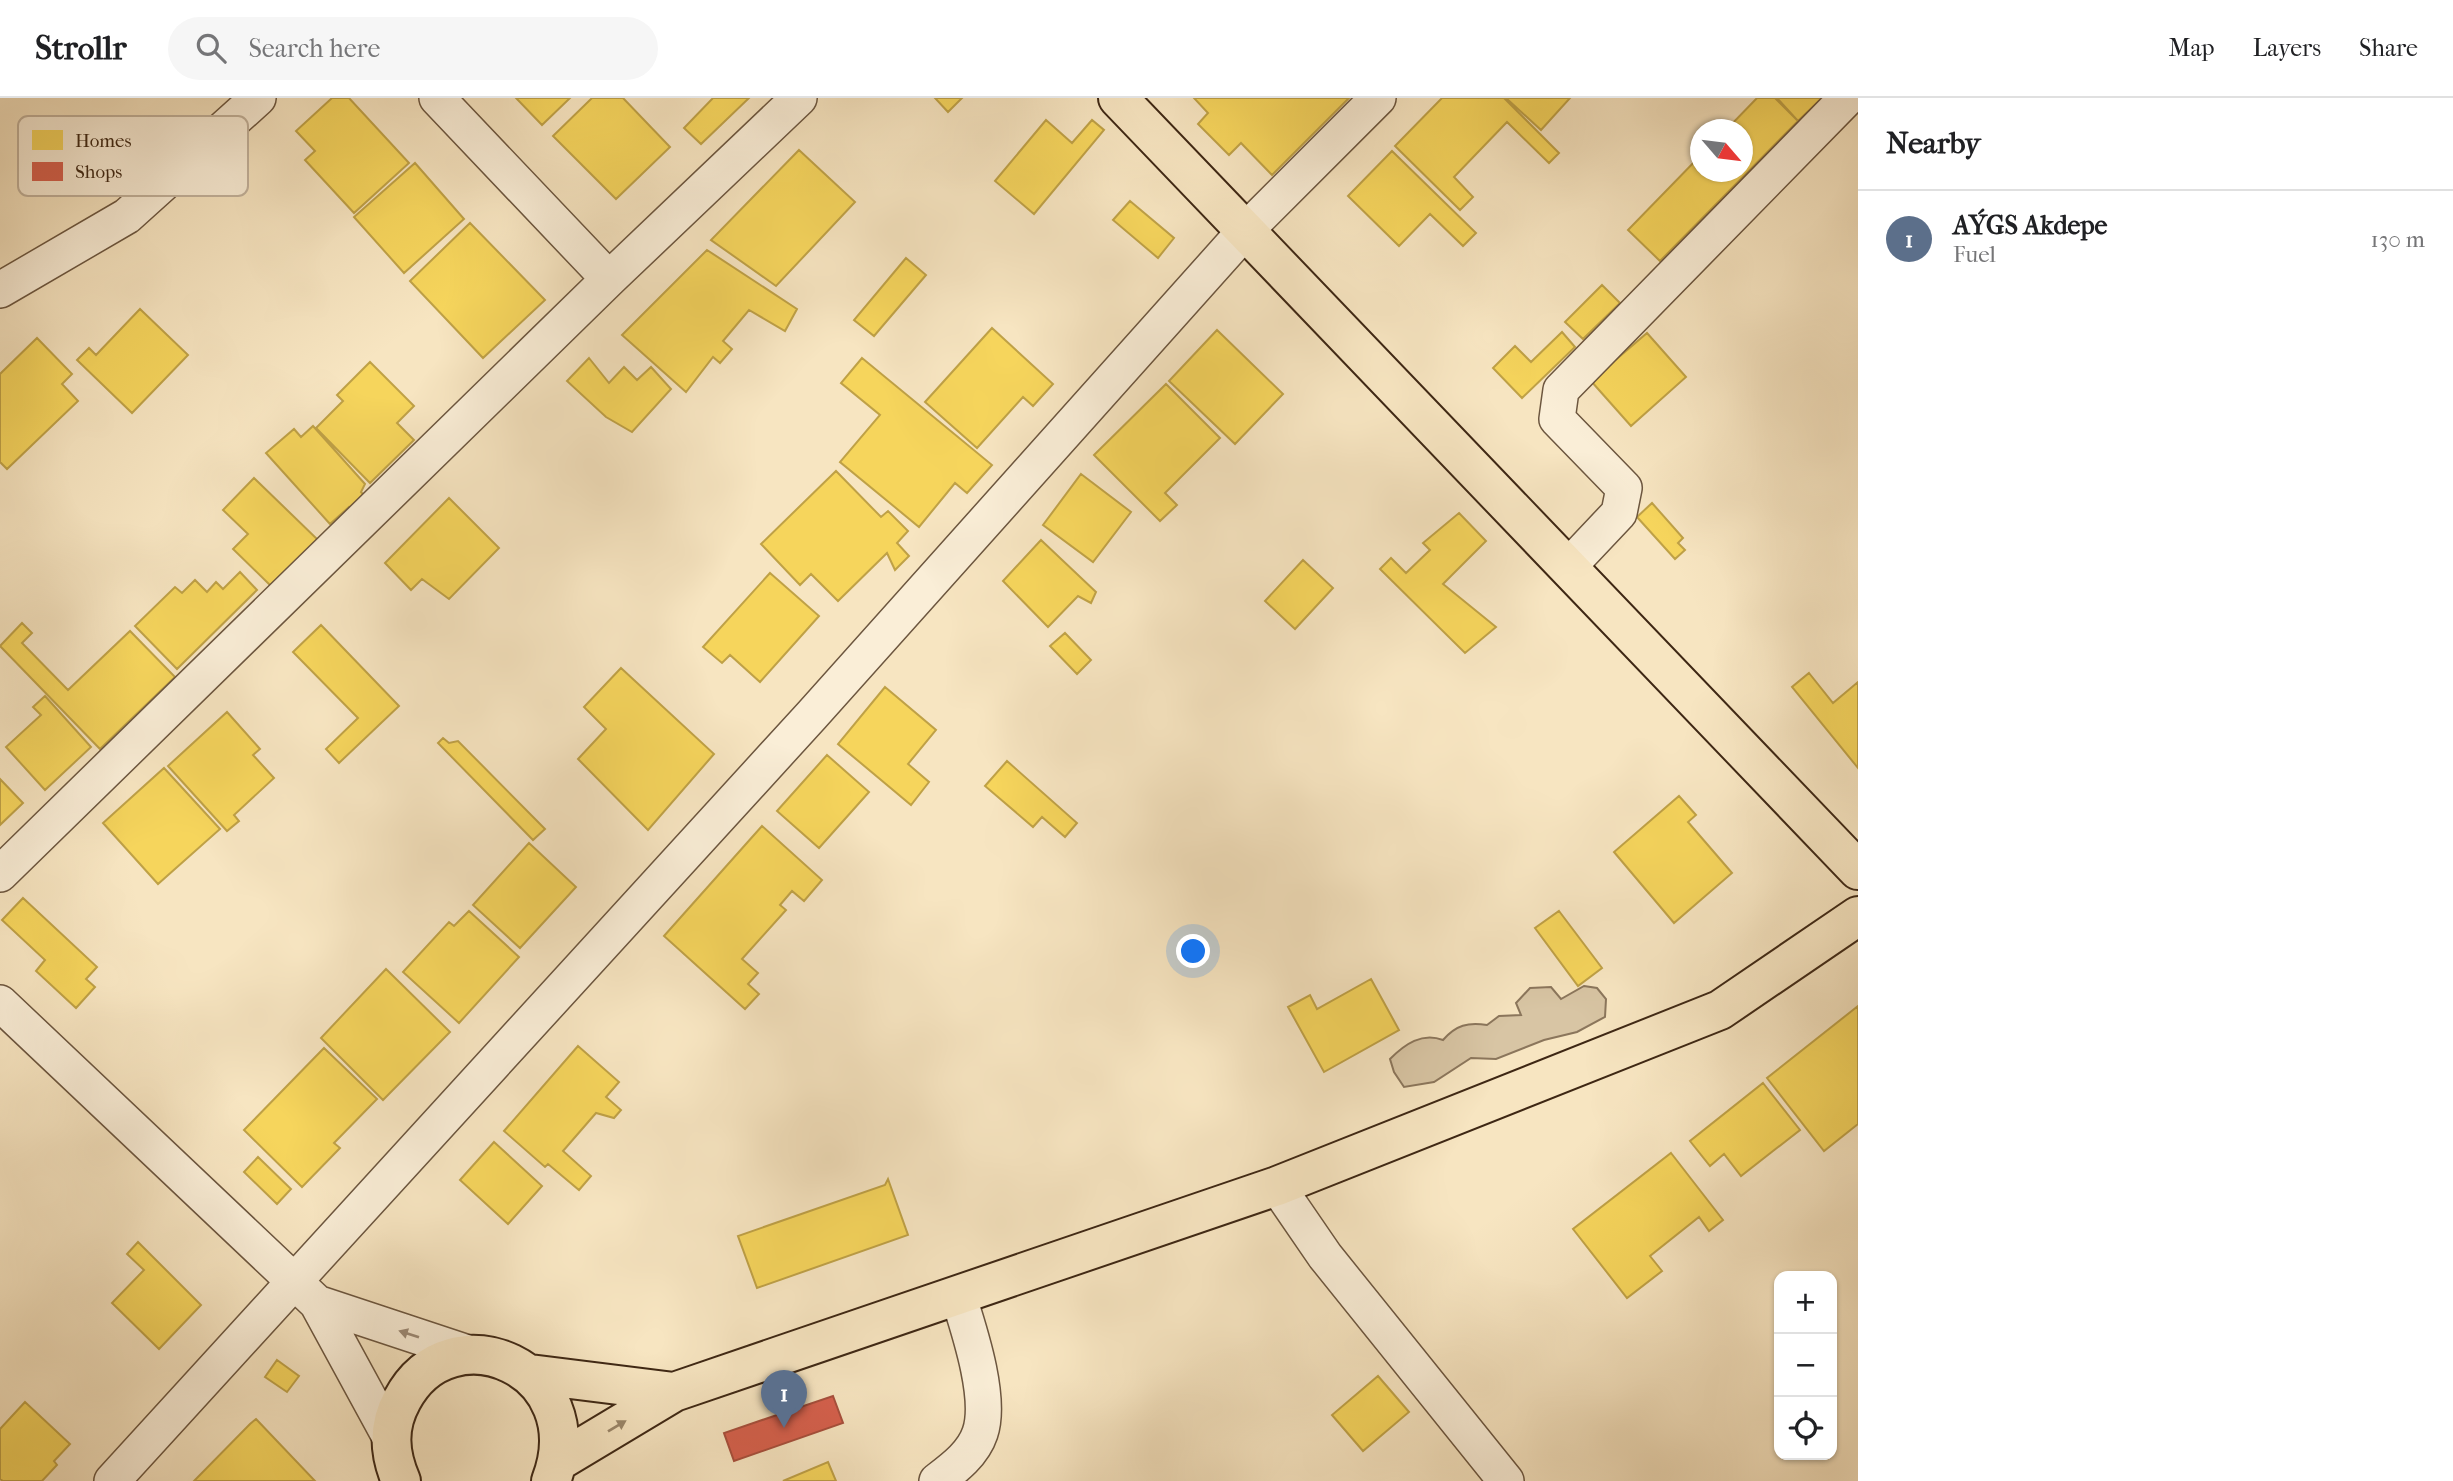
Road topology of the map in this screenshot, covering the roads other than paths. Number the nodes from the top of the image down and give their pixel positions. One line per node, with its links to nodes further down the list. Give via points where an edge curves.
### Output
1 (258, 98): 7 (street)
2 (437, 98): 10 (street)
3 (799, 98): 10 (street)
4 (1118, 98): 9 (main road)
5 (1378, 98): 9 (street)
6 (1847, 98): 12 (street, via 1561,390 1557,419 1624,488 1619,513)
7 (238, 116)
8 (149, 196): 11 (street, via 127,216)
9 (1245, 231): 12 (main road); 18 (street)
10 (609, 278): 14 (street)
11 (0, 290)
12 (1568, 567): 13 (main road)
13 (1858, 870)
14 (0, 874)
15 (1858, 916): 17 (main road, via 1720,1010)
16 (0, 1003): 18 (street)
17 (1277, 1186): 19 (main road); 27 (street, via 1325,1256)
18 (306, 1293): 20 (street, one-way to 18); 23 (street); 25 (street)
19 (958, 1295): 22 (main road); 26 (street, via 972,1342 983,1418 969,1452)
20 (474, 1355): 21 (main road, via 513,1364); 23 (main road, via 449,1359 426,1371 407,1390 395,1413)
21 (530, 1374): 22 (main road); 24 (main road, via 556,1413 561,1437)
22 (674, 1392): 24 (main road, one-way to 22)
23 (393, 1465)
24 (555, 1471)
25 (112, 1481)
26 (937, 1481)
27 (1506, 1481)

